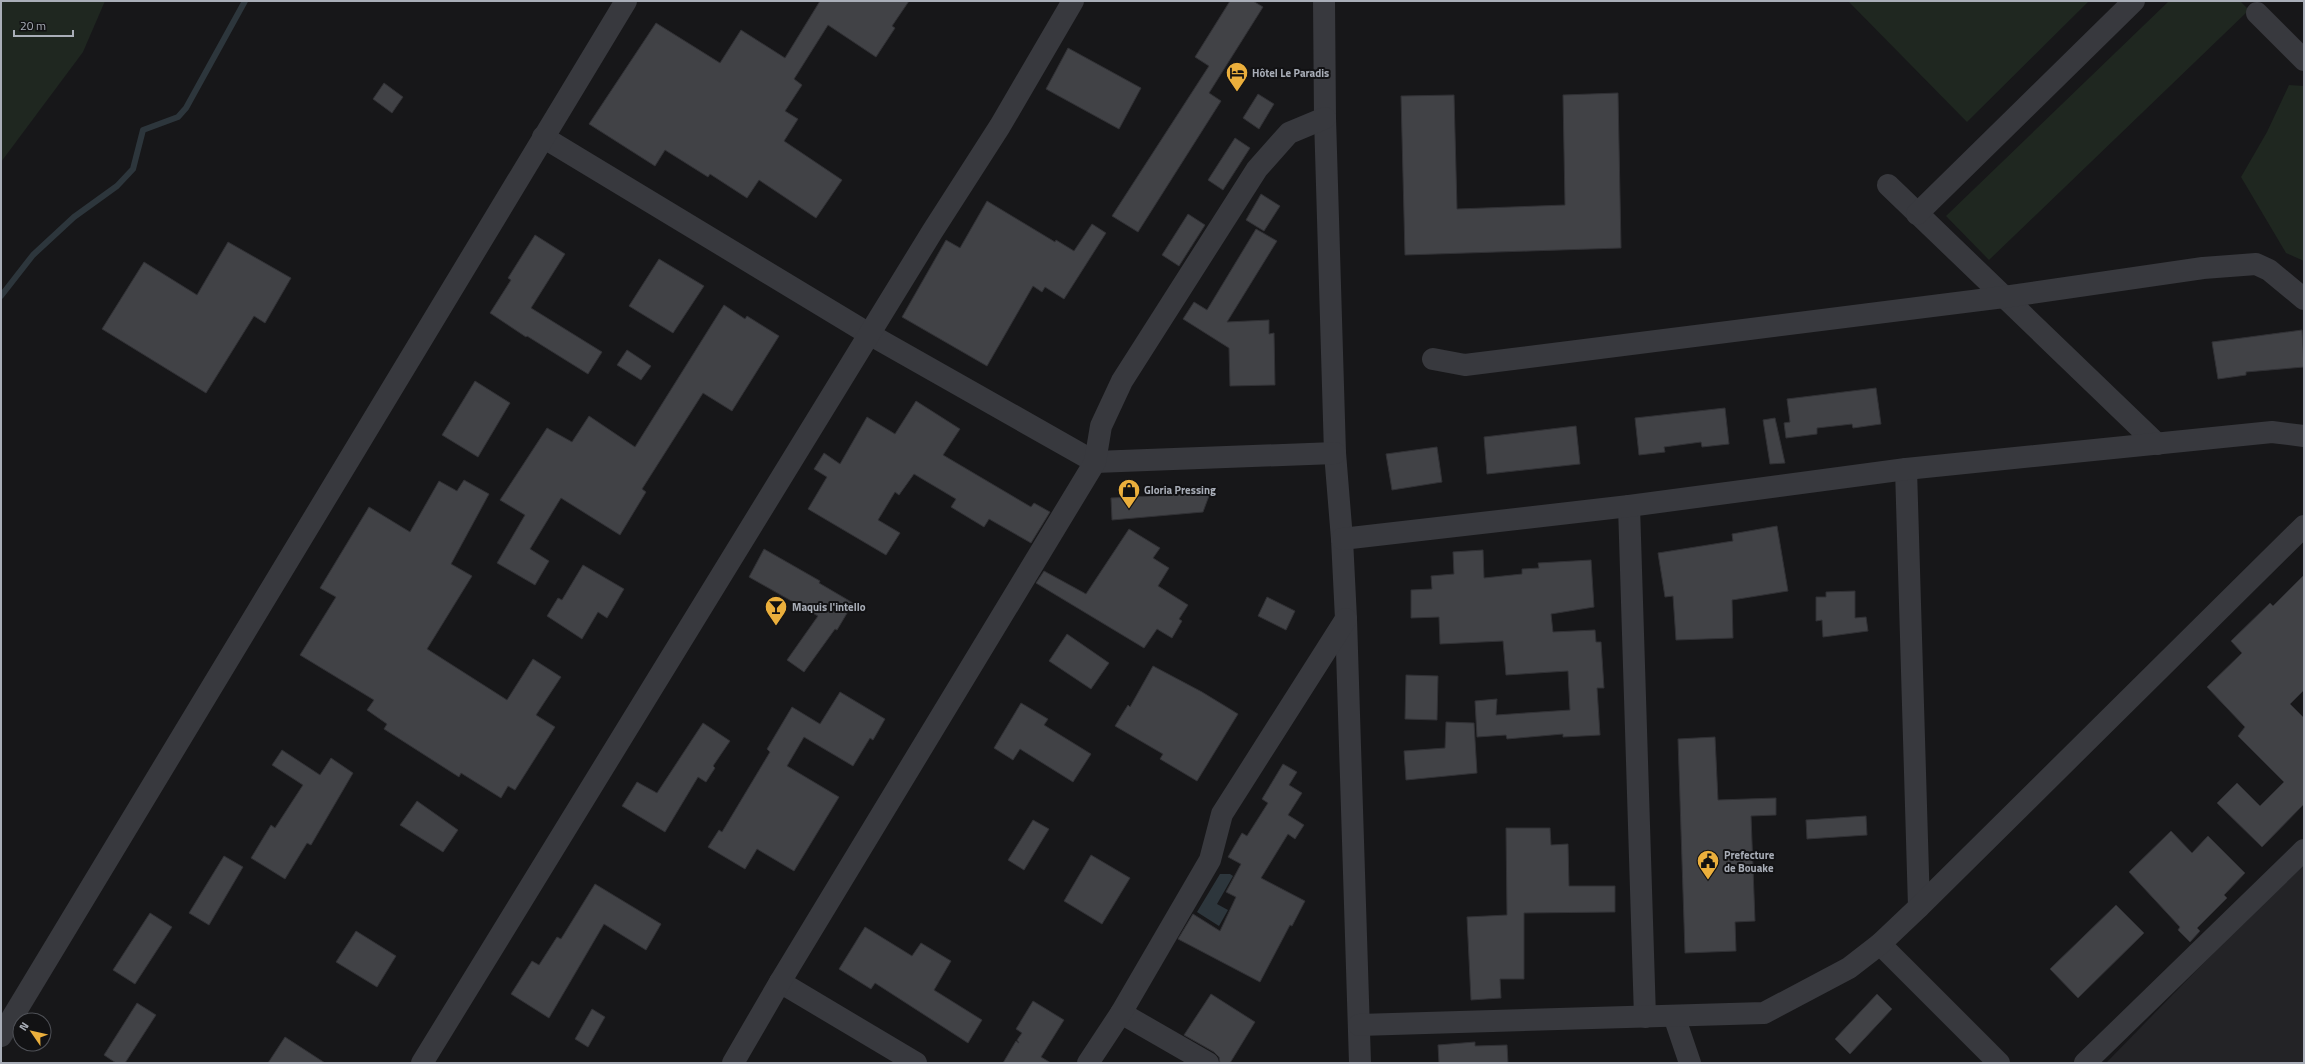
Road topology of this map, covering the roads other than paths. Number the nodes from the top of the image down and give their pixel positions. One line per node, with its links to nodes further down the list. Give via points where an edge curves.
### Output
1 (626, 1): 8 (street)
2 (1073, 1): 13 (street, via 1000,126)
3 (1324, 1): 7 (street)
4 (2134, 1): 10 (street)
5 (2257, 13): 6 (street)
6 (2304, 60)
7 (1325, 118): 17 (street); 18 (street, via 1289,133 1257,169 1122,381 1101,426)
8 (543, 137): 13 (street); 32 (street)
9 (1888, 185): 10 (street)
10 (1918, 214): 11 (street)
11 (2004, 297): 12 (street, via 2204,268 2256,264 2269,270); 14 (street, via 1465,366); 16 (street)
12 (2304, 299)
13 (868, 334): 18 (street); 33 (street)
14 (1433, 359)
15 (2304, 436): 16 (street, via 2272,432)
16 (2157, 444): 19 (street)
17 (1335, 453): 18 (street); 22 (street)
18 (1095, 462): 27 (street)
19 (1906, 469): 20 (street); 25 (street)
20 (1629, 506): 22 (street); 30 (street)
21 (2304, 526): 25 (street)
22 (1342, 539): 23 (street)
23 (1346, 619): 28 (street, via 1222,814 1210,860); 31 (street)
24 (2304, 850): 41 (street)
25 (1919, 907): 26 (street)
26 (1880, 944): 29 (street, via 1849,968 1764,1013); 40 (street)
27 (780, 982): 34 (street); 35 (street)
28 (1121, 1013): 36 (street); 37 (street)
29 (1674, 1016): 30 (street); 39 (street)
30 (1645, 1017): 31 (street)
31 (1358, 1025): 38 (street)
32 (1, 1036)
33 (422, 1063)
34 (733, 1063)
35 (916, 1063)
36 (1088, 1063)
37 (1208, 1063)
38 (1360, 1063)
39 (1690, 1063)
40 (1999, 1063)
41 (2085, 1063)

